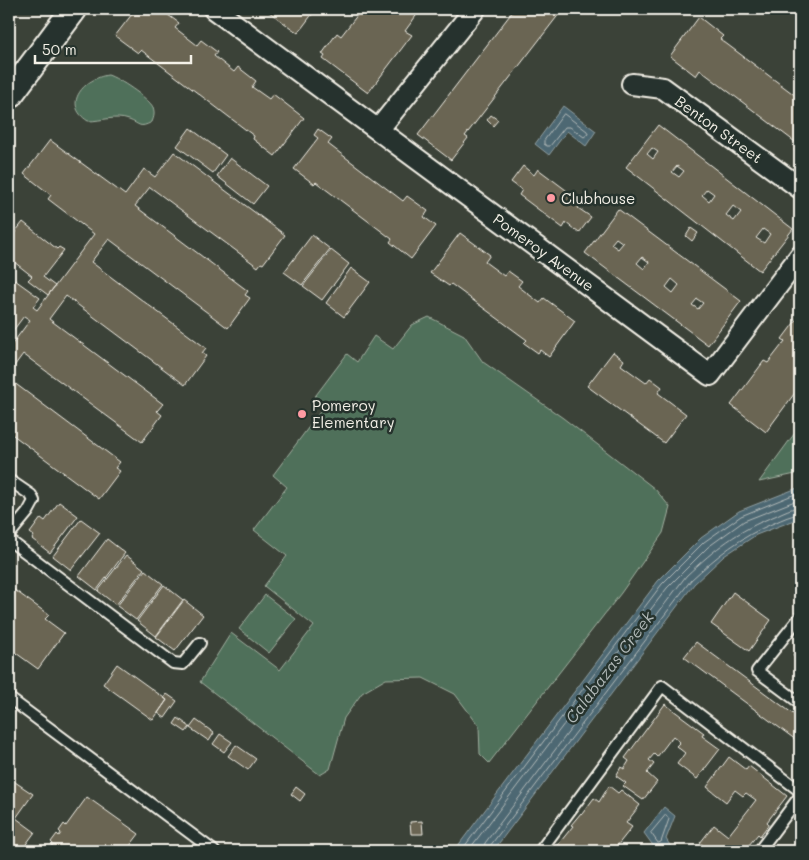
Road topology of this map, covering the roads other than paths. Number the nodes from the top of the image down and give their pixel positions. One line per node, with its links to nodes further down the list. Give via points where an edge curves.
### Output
1 (74, 9): 5 (street)
2 (214, 9): 6 (street, Pomeroy Avenue)
3 (475, 9): 6 (street)
4 (632, 84): 7 (street, Benton Street, via 663,88)
5 (9, 96)
6 (378, 130): 8 (street, Pomeroy Avenue, via 710,374)
7 (800, 188)
8 (800, 256)
9 (9, 480): 10 (lane, via 32,495 34,501)
10 (9, 535)
11 (9, 540): 13 (lane, via 174,663 183,664)
12 (800, 617): 15 (lane, via 757,671)
13 (200, 643)
14 (9, 698): 18 (lane)
15 (800, 703)
16 (800, 791): 19 (lane, via 662,686)
17 (800, 796): 20 (lane)
18 (214, 851)
19 (540, 851)
20 (759, 851)

